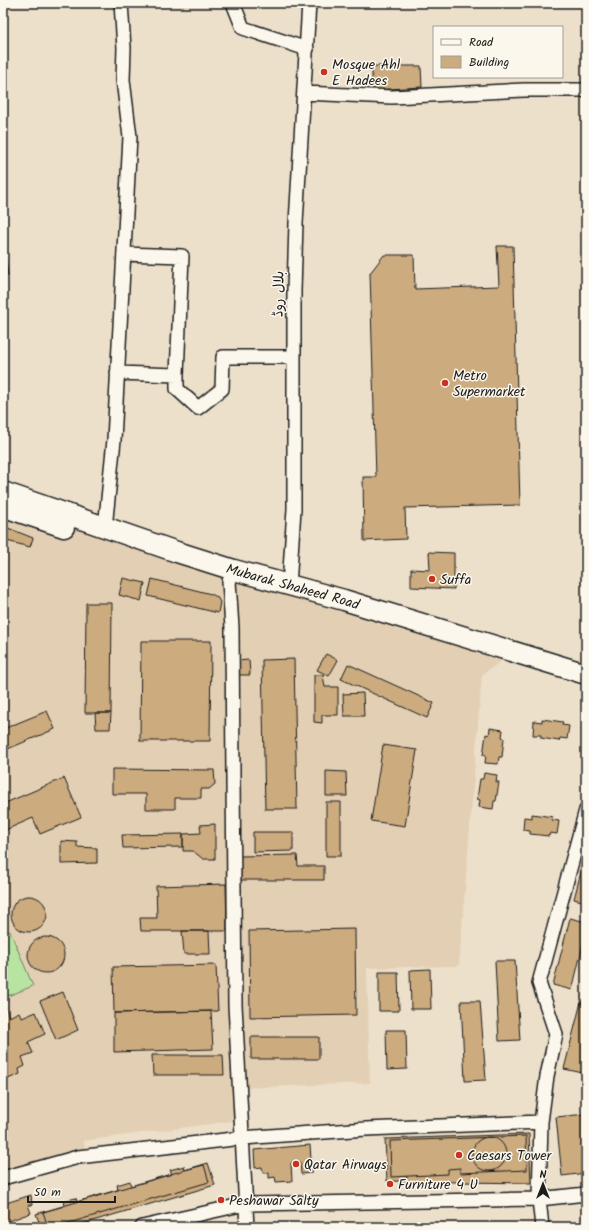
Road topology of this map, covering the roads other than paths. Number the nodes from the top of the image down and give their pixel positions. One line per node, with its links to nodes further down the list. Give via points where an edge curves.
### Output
1 (121, 3): 7 (street, via 123,80 130,137)
2 (233, 3): 4 (street, via 243,28)
3 (309, 3): 4 (street, بلال روڈ)
4 (307, 49): 6 (street, بلال روڈ)
5 (586, 91): 6 (street, via 524,90 392,97)
6 (304, 93): 8 (street, بلال روڈ, via 296,223)
7 (124, 254): 9 (street); 10 (street, via 182,256)
8 (294, 357): 10 (street, via 223,357 222,389 198,408 177,389); 15 (street, بلال روڈ, via 294,509)
9 (117, 373): 10 (street); 13 (street)
10 (177, 375)
11 (3, 492): 13 (main road, Mubarak Shaheed Road)
12 (3, 506): 14 (main road, Mubarak Shaheed Road)
13 (106, 528): 15 (main road, Mubarak Shaheed Road)
14 (229, 582): 17 (main road, Mubarak Shaheed Road, via 396,628); 20 (street, via 232,628 236,1005)
15 (289, 586): 16 (main road, Mubarak Shaheed Road, via 351,602)
16 (586, 674)
17 (586, 686)
18 (586, 810): 19 (street, via 539,983 556,1034 546,1076)
19 (541, 1122): 20 (street, via 366,1129); 23 (street)
20 (242, 1138): 21 (street, via 78,1157); 24 (street)
21 (3, 1178)
22 (586, 1194): 23 (street)
23 (539, 1199): 24 (street); 27 (street)
24 (245, 1204): 25 (street); 26 (street)
25 (142, 1227)
26 (247, 1227)
27 (542, 1227)

